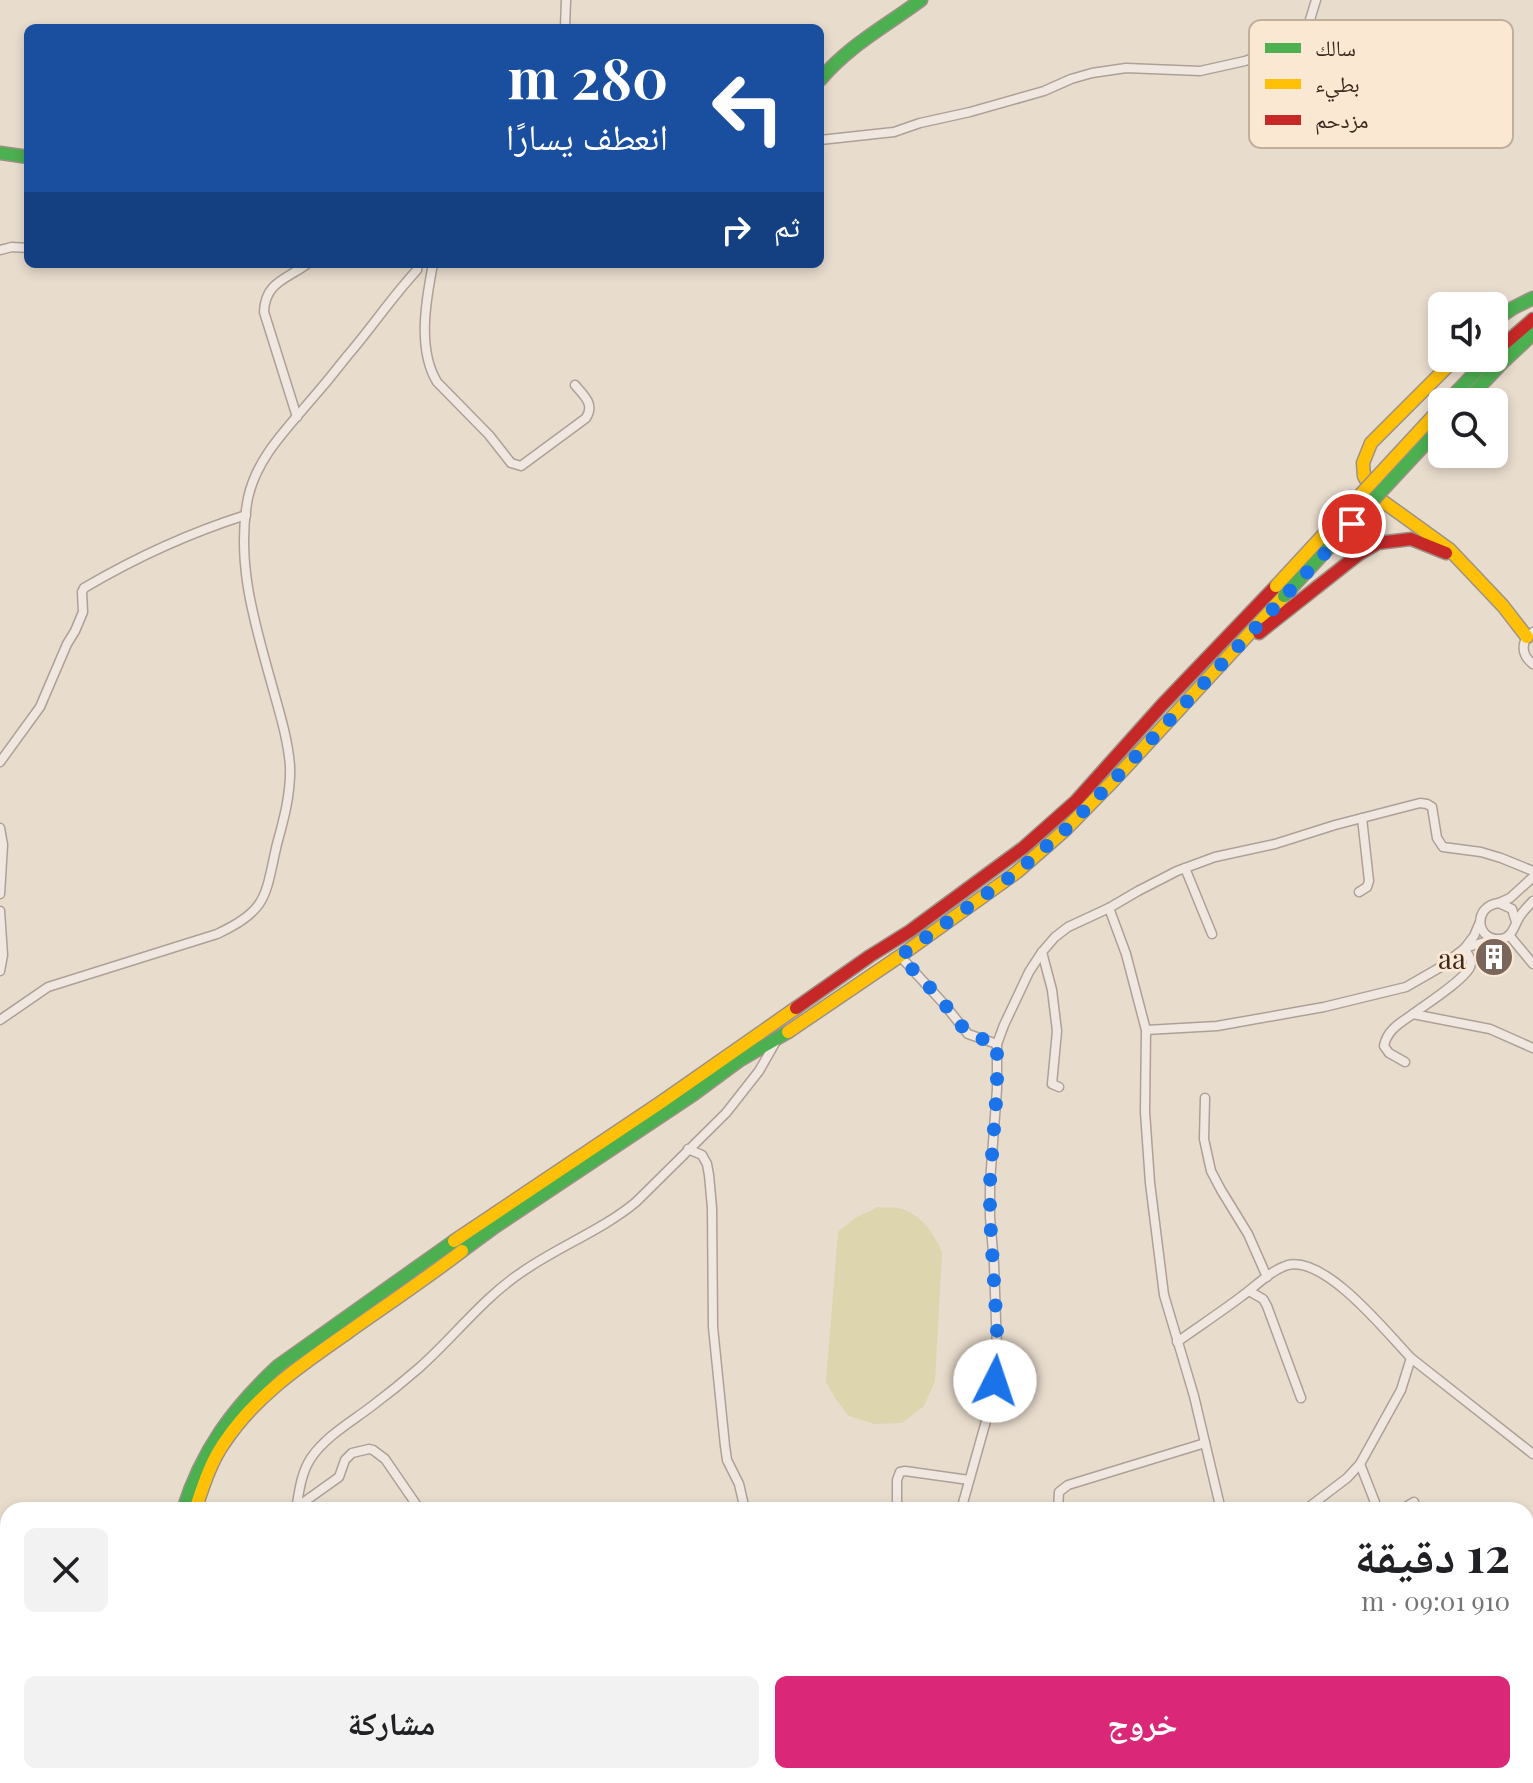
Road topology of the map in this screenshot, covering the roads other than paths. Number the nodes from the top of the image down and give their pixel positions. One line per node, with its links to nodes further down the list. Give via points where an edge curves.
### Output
1 (566, 0): 5 (street)
2 (921, 0): 7 (main road)
3 (1316, 0): 4 (street)
4 (1310, 20)
5 (565, 24)
6 (1249, 60): 8 (street, via 1200,71 1136,68 1092,73 894,132)
7 (824, 75)
8 (824, 140)
9 (0, 153): 10 (main road)
10 (24, 156)
11 (24, 248): 12 (street)
12 (0, 250)
13 (301, 268): 26 (street, via 275,285 264,303)
14 (417, 268): 26 (street)
15 (433, 268): 23 (street, via 426,324 431,373 511,463 521,466 586,418 588,401)
16 (1533, 298): 17 (main road)
17 (1508, 311)
18 (1533, 319): 20 (main road)
19 (1533, 334): 25 (main road)
20 (1508, 341)
21 (1442, 372): 29 (main road, via 1371,443 1362,471 1374,495)
22 (1476, 372): 24 (main road)
23 (575, 385)
24 (1460, 388)
25 (1478, 388)
26 (297, 417): 28 (street, via 260,465)
27 (1428, 429): 30 (main road, bridge)
28 (246, 515): 34 (street, via 142,555 84,588 83,612 40,707); 56 (street, via 246,581 290,766 285,817 265,895 240,923 217,934 48,987)
29 (1459, 559): 31 (main road); 32 (main road, via 1411,539 1378,543)
30 (1280, 591): 32 (main road); 74 (main road, via 1162,705 1076,801 1023,848 278,1366 219,1430)
31 (1530, 634): 33 (street, via 1524,655)
32 (1222, 663): 52 (main road, via 1037,855)
33 (1533, 664)
34 (0, 762)
35 (1362, 818): 37 (street); 38 (street, via 1427,804 1434,811 1443,847 1501,858); 39 (street, via 1369,881)
36 (0, 828): 40 (street)
37 (1185, 868): 43 (street); 47 (street)
38 (1533, 874): 42 (street)
39 (1359, 892)
40 (0, 894)
41 (1533, 901): 46 (street)
42 (1499, 903): 45 (street, via 1483,910); 46 (street, via 1512,909)
43 (1109, 908): 51 (street, via 1068,927); 57 (street)
44 (0, 911): 54 (street)
45 (1480, 922): 49 (street); 50 (street)
46 (1516, 922): 48 (street)
47 (1212, 934)
48 (1509, 935): 49 (street); 53 (street)
49 (1495, 939): 50 (street)
50 (1464, 949): 55 (street, via 1470,960 1467,970); 57 (street, via 1421,980 1398,989 1217,1026)
51 (1042, 952): 59 (street); 62 (street, via 1057,1031 1052,1084)
52 (900, 956): 58 (main road); 59 (street, via 968,1034)
53 (1533, 964)
54 (0, 971)
55 (1413, 1014): 60 (street, via 1490,1029); 61 (street, via 1384,1042 1389,1053)
56 (0, 1020)
57 (1146, 1030): 67 (street, via 1151,1201 1164,1295)
58 (776, 1040): 64 (street, via 746,1089); 75 (main road, via 496,1226 291,1373 231,1432)
59 (997, 1044): 73 (street, via 990,1182 995,1381)
60 (1533, 1048)
61 (1405, 1062)
62 (1059, 1087)
63 (1205, 1098): 65 (street, via 1204,1139 1211,1171)
64 (688, 1149): 76 (street, via 622,1214 521,1272 421,1366 335,1432 305,1468); 79 (street, via 702,1155 709,1175 713,1327 725,1446)
65 (1267, 1277): 66 (street); 68 (street, via 1292,1264 1322,1273 1366,1309)
66 (1249, 1291): 67 (street); 69 (street, via 1267,1306)
67 (1177, 1342): 70 (street)
68 (1411, 1358): 71 (street); 72 (street, via 1401,1390)
69 (1301, 1398)
70 (1205, 1443): 82 (street, via 1068,1485 1059,1492); 83 (street)
71 (1533, 1454)
72 (1360, 1464): 84 (street); 85 (street)
73 (969, 1480): 80 (street, via 900,1472); 81 (street)
74 (186, 1502)
75 (198, 1502)
76 (298, 1502)
77 (305, 1502): 78 (street, via 339,1477 352,1453 369,1449 385,1459)
78 (415, 1502)
79 (743, 1502)
80 (897, 1502)
81 (963, 1502)
82 (1058, 1502)
83 (1219, 1502)
84 (1316, 1502)
85 (1375, 1502)

